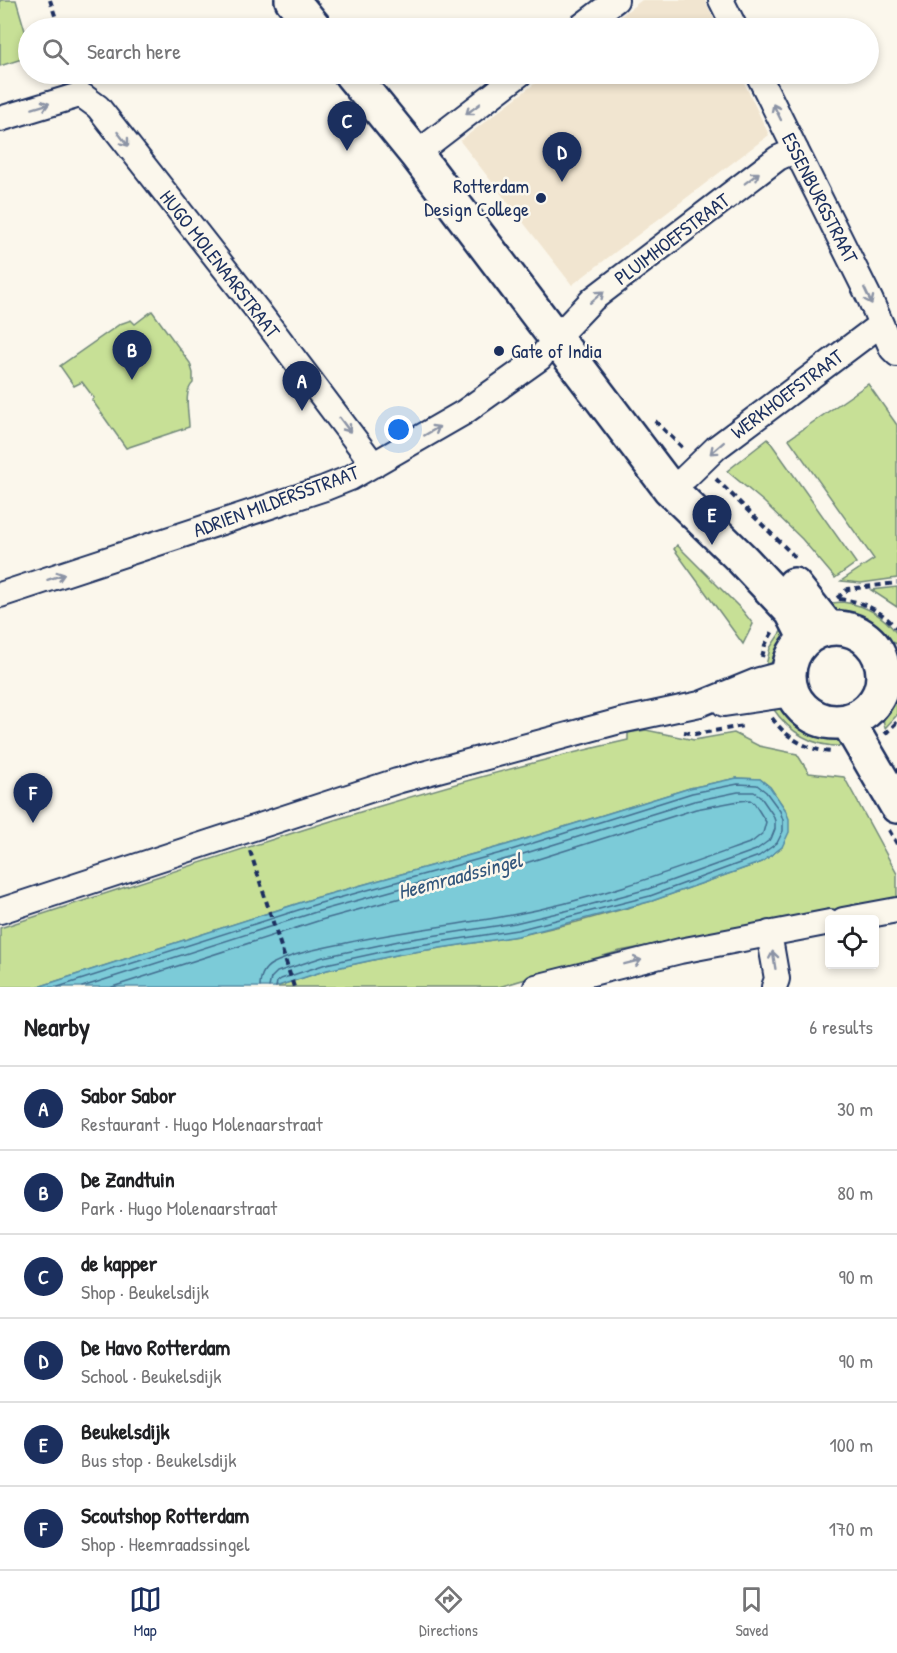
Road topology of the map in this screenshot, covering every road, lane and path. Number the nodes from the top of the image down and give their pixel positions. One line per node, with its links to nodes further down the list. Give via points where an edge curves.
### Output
1 (50, 0): 5 (path)
2 (616, 0): 7 (street)
3 (721, 0): 8 (street)
4 (294, 1): 6 (main road)
5 (56, 18)
6 (307, 18)
7 (592, 18)
8 (730, 18)
9 (359, 84): 14 (main road)
10 (507, 84): 14 (street, one-way to 14)
11 (763, 84): 13 (street, ESSENBURGSTRAAT, one-way to 11)
12 (0, 119): 19 (street, HUGO MOLENAARSTRAAT, one-way to 19, via 76,96 83,96 98,107)
13 (796, 150): 15 (street, ESSENBURGSTRAAT, one-way to 15); 16 (street, PLUIMHOEFSTRAAT, one-way to 13, via 593,299 778,158)
14 (416, 154): 16 (main road)
15 (880, 324): 17 (street); 20 (street, WERKHOEFSTRAAT, one-way to 20, via 716,448)
16 (556, 338): 19 (street, ADRIEN MILDERSSTRAAT, one-way to 16, via 463,413 540,358); 20 (main road, via 614,413)
17 (897, 354)
18 (654, 420): 20 (path)
19 (374, 465): 24 (street, ADRIEN MILDERSSTRAAT, one-way to 19, via 325,488)
20 (685, 477): 21 (path); 25 (main road, via 794,585)
21 (796, 558)
22 (897, 583): 25 (path, via 848,589)
23 (829, 590): 25 (path)
24 (0, 595)
25 (824, 622): 26 (main road, via 856,632); 26 (path, via 861,603 872,608 882,614); 27 (main road, via 791,660)
26 (890, 656): 32 (main road, via 880,694)
27 (777, 697): 28 (street); 28 (street, via 759,681); 30 (path); 30 (path); 32 (main road, via 815,718)
28 (700, 704): 29 (street)
29 (652, 714): 31 (path, via 669,728 695,734); 35 (street, via 398,781)
30 (774, 721): 32 (path, via 797,742 811,748)
31 (751, 725)
32 (854, 728): 33 (main road, via 882,737); 34 (main road)
33 (897, 764)
34 (897, 806)
35 (243, 832): 36 (street); 41 (path)
36 (0, 910)
37 (897, 910): 38 (street)
38 (870, 915)
39 (825, 923): 40 (street)
40 (770, 933): 42 (street, one-way to 40); 43 (street, one-way to 40, via 777,979)
41 (294, 987)
42 (536, 987)
43 (774, 987)

